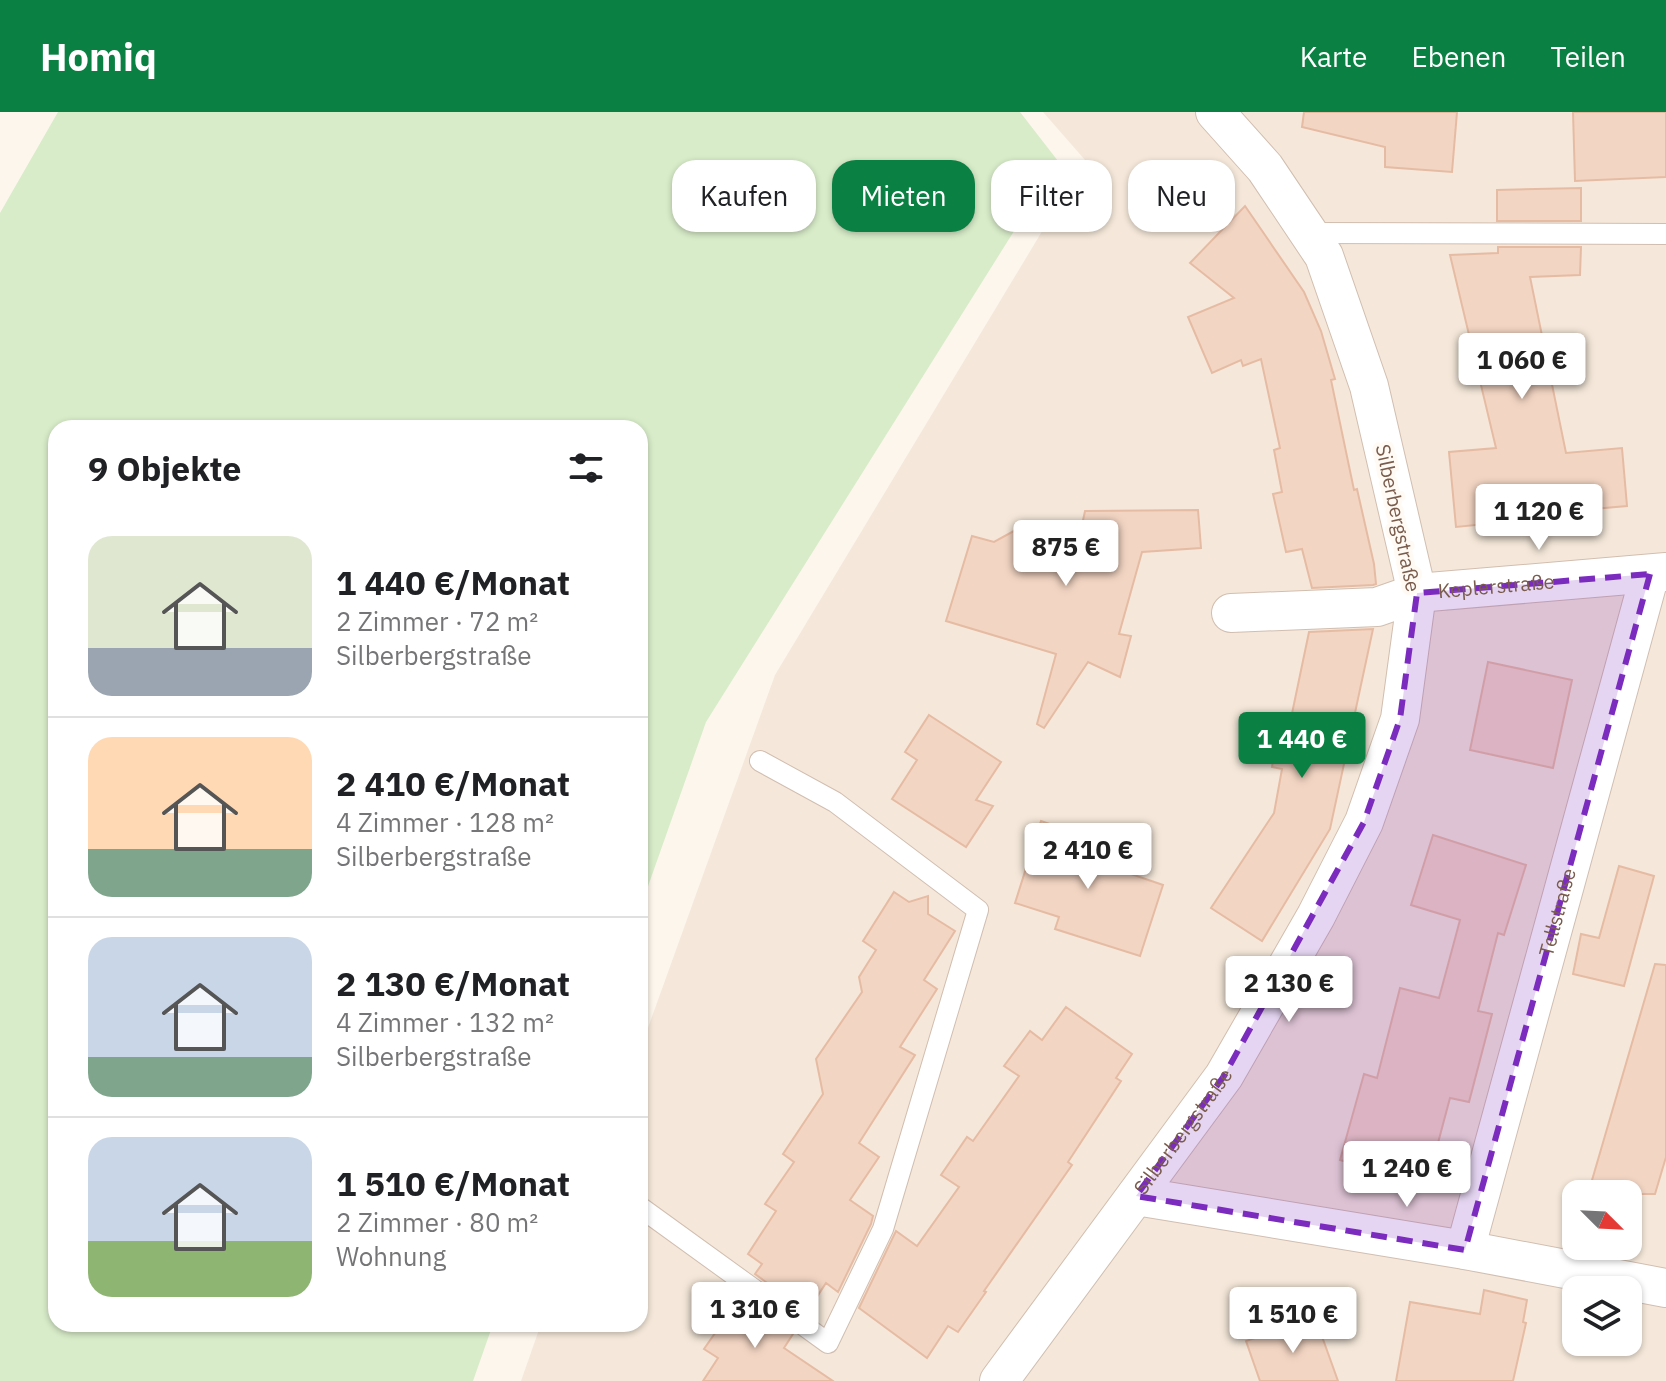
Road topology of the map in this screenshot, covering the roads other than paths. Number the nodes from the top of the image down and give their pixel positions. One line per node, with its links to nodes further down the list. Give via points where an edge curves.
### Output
1 (1215, 112): 2 (street, Silberbergstraße, via 1265,168)
2 (1310, 233): 3 (lane); 5 (street, Silberbergstraße, via 1324,256 1369,386)
3 (1666, 234)
4 (1658, 573): 5 (street, Keplerstraße); 10 (street, Tellstraße)
5 (1417, 593): 6 (street, Keplerstraße, via 1377,607); 8 (street, Silberbergstraße, via 1400,719 1364,822 1224,1076)
6 (1231, 613)
7 (760, 761): 9 (lane, via 835,802 978,910 883,1229 828,1343)
8 (1136, 1196): 10 (street); 12 (street, Silberbergstraße)
9 (648, 1213)
10 (1465, 1250): 11 (street)
11 (1666, 1288)
12 (999, 1381)

